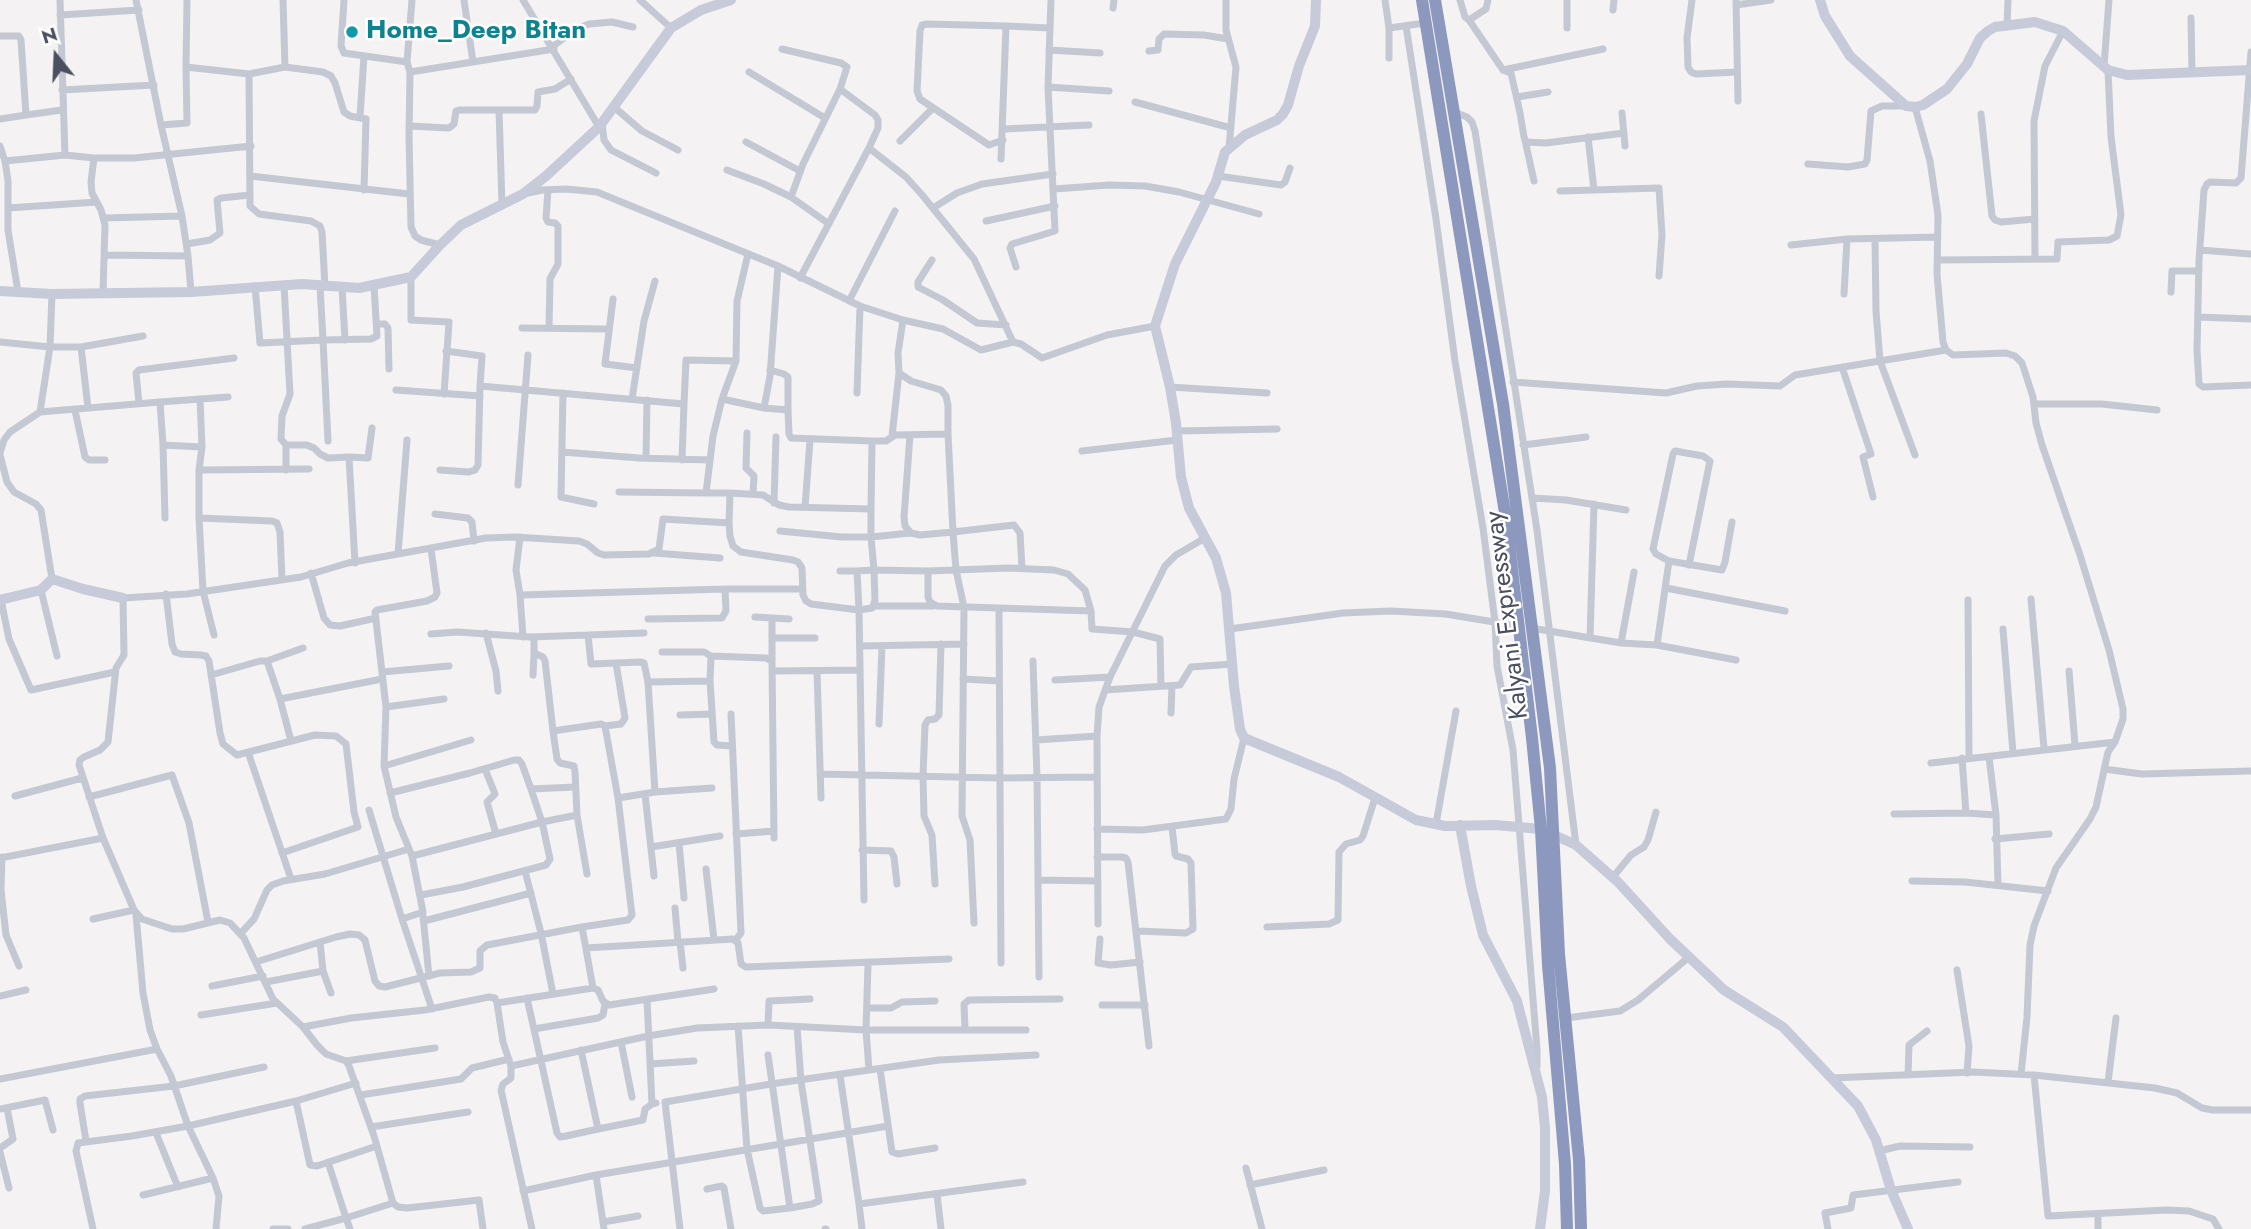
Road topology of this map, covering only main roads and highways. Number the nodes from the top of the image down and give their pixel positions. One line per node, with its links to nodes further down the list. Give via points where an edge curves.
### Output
1 (1422, 0): 3 (highway, Kalyani Expressway)
2 (1435, 0): 3 (highway, Kalyani Expressway, via 1515,486)
3 (1520, 626): 4 (highway, Kalyani Expressway)
4 (1547, 832): 5 (highway, Kalyani Expressway, via 1548,965 1566,1164); 6 (highway, Kalyani Expressway, via 1579,1160)
5 (1567, 1229)
6 (1581, 1229)

